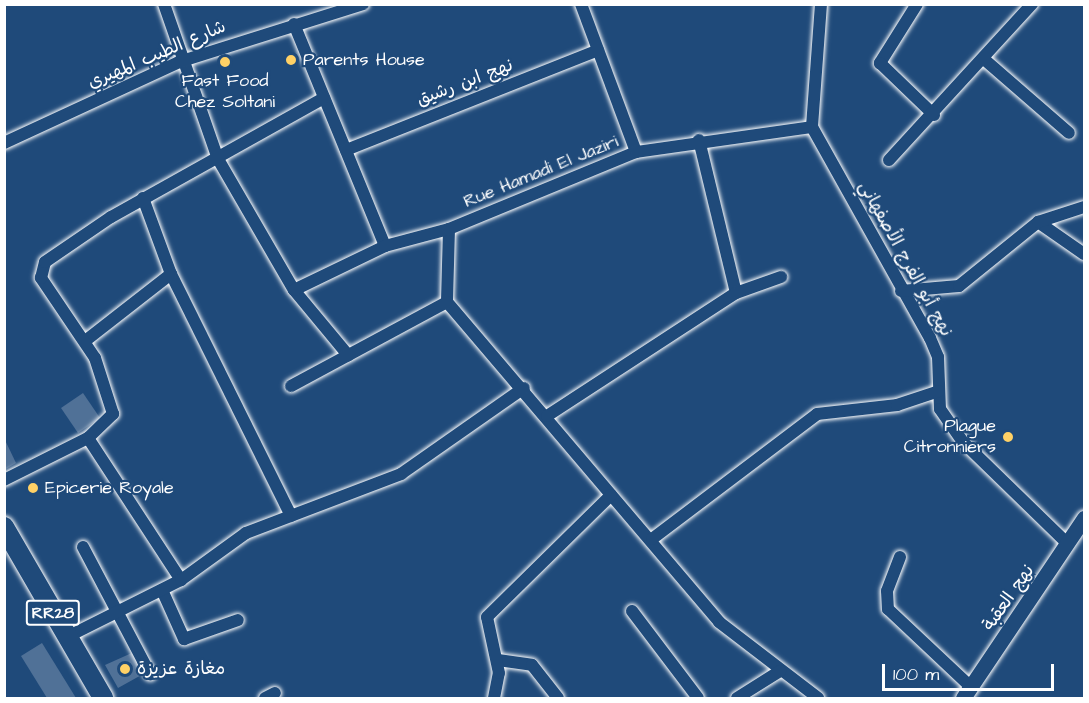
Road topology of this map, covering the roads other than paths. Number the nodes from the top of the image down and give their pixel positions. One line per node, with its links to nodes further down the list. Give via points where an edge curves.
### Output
1 (164, 4): 10 (street)
2 (363, 4): 7 (street, شارع الطيب المهيري)
3 (581, 4): 8 (street)
4 (821, 4): 13 (street)
5 (917, 4): 12 (street, via 880,63)
6 (1032, 4): 9 (street)
7 (294, 24): 10 (street, شارع الطيب المهيري); 11 (street)
8 (598, 50): 17 (street, نهج ابن رشيق); 18 (street)
9 (986, 60): 12 (street); 14 (street)
10 (179, 62): 16 (street, شارع الطيب المهيري); 19 (street)
11 (324, 98): 17 (street); 19 (street)
12 (934, 115): 20 (street)
13 (812, 127): 15 (street, Rue Hamadi El Jaziri); 30 (street, نهج أبو الفرج الأصفهاني)
14 (1068, 133)
15 (699, 140): 18 (street, Rue Hamadi El Jaziri); 31 (street)
16 (4, 143)
17 (346, 150): 25 (street)
18 (636, 152): 24 (street, Rue Hamadi El Jaziri)
19 (218, 159): 21 (street); 29 (street)
20 (889, 159)
21 (143, 198): 27 (street); 33 (street, via 42,266 41,278)
22 (1084, 207): 23 (street)
23 (1038, 222): 26 (street); 30 (street, via 959,286)
24 (449, 229): 25 (street, Rue Hamadi El Jaziri); 32 (street)
25 (385, 246): 29 (street, Rue Hamadi El Jaziri)
26 (1084, 254)
27 (171, 274): 33 (street); 42 (street)
28 (781, 277): 31 (street)
29 (294, 290): 34 (street)
30 (901, 291): 37 (street, نهج أبو الفرج الأصفهاني, via 938,357)
31 (736, 293): 38 (street)
32 (447, 302): 34 (street); 36 (street)
33 (85, 341): 39 (street, via 104,378 113,414)
34 (348, 355): 35 (street)
35 (291, 386)
36 (524, 388): 38 (street); 42 (street, via 401,474)
37 (939, 391): 45 (street, via 897,405 817,414); 46 (street, نهج أبو الفرج الأصفهاني, via 948,425)
38 (547, 416): 41 (street)
39 (88, 438): 40 (street); 49 (street)
40 (4, 480)
41 (611, 495): 45 (street); 55 (street, via 491,611 487,630)
42 (291, 516): 49 (street, via 246,533)
43 (1084, 518): 46 (street, نهج العقبة)
44 (4, 527): 54 (main road, RR28)
45 (652, 539): 56 (street, via 719,622)
46 (1068, 544): 58 (street, نهج العقبة)
47 (83, 548): 51 (street)
48 (900, 558): 58 (street, via 887,591 888,609)
49 (181, 580): 50 (street)
50 (162, 590): 51 (street); 53 (street, via 184,639)
51 (118, 611): 54 (street); 57 (street)
52 (632, 611): 62 (street)
53 (238, 620)
54 (67, 637): 59 (main road, RR28)
55 (498, 660): 60 (street); 61 (street, via 532,665)
56 (780, 670): 63 (street); 64 (street)
57 (150, 674)
58 (967, 693)
59 (103, 699)
60 (494, 699)
61 (558, 699)
62 (698, 699)
63 (736, 699)
64 (818, 699)

